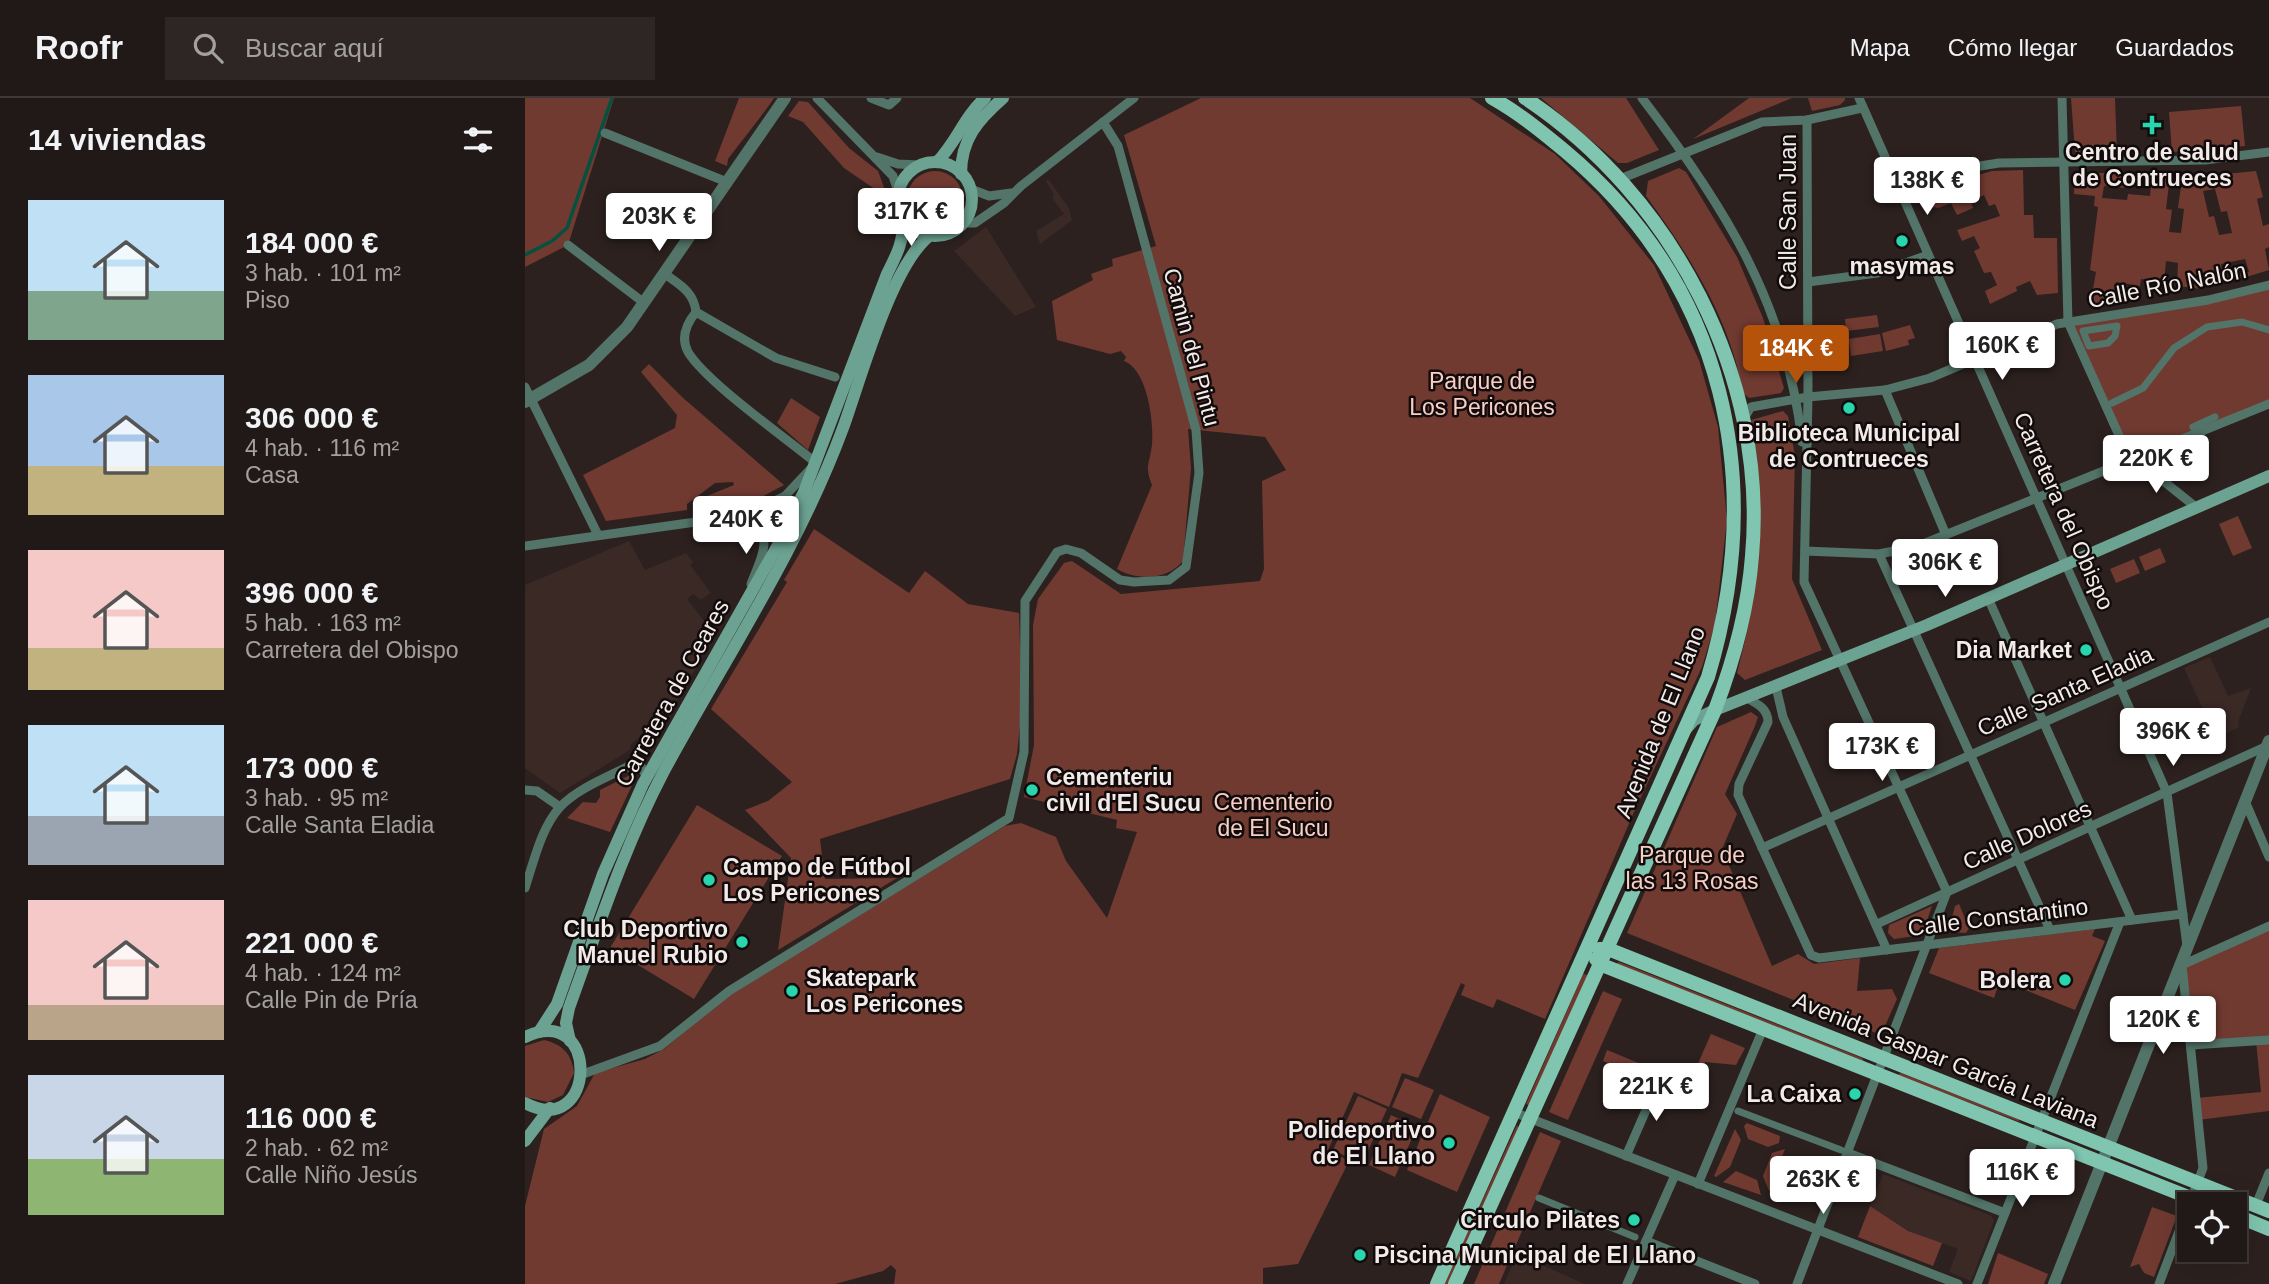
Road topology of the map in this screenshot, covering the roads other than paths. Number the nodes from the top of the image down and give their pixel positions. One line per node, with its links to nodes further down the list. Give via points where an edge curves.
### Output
1 (785, 98): 34 (street)
2 (817, 98): 18 (street)
3 (871, 98): 4 (street, via 888,105)
4 (897, 98)
5 (985, 98): 19 (main road)
6 (1003, 98): 22 (main road, via 974,126 965,145)
7 (1134, 98): 14 (street)
8 (1492, 98): 53 (main road, Avenida de El Llano, via 1532,124 1588,171 1655,246 1699,330)
9 (1525, 98): 23 (main road, Avenida de El Llano, via 1582,142)
10 (1642, 98): 17 (street, Calle San Juan)
11 (2062, 98): 20 (street)
12 (1860, 103): 13 (street); 26 (street, Carretera del Obispo)
13 (1807, 120): 17 (street, via 1762,122); 35 (street, Calle San Juan)
14 (1103, 122): 28 (street); 120 (street, Camin del Pintu, via 1118,146 1196,430 1199,472 1186,567 1169,580 1134,582 1120,580 1081,553 1057,552 1025,601 1024,752 1009,818 729,991 660,1046)
15 (605, 132): 24 (street)
16 (2269, 152): 20 (street, via 2205,160)
17 (1685, 154): 23 (street); 43 (street, Calle San Juan, via 1746,251)
18 (875, 156): 21 (street); 27 (street, via 893,176)
19 (937, 162): 21 (main road); 22 (main road)
20 (2063, 163): 26 (street, via 2028,161 1974,167); 39 (street)
21 (920, 165): 27 (main road, via 906,176)
22 (961, 174): 25 (main road)
23 (1620, 179): 54 (main road, Avenida de El Llano, via 1648,211 1687,271 1724,351)
24 (722, 180)
25 (971, 190): 28 (street, via 989,196); 30 (main road)
26 (1899, 191): 33 (street, Carretera del Obispo)
27 (898, 192): 29 (main road)
28 (1013, 193): 30 (street, via 975,223)
29 (903, 219): 31 (main road); 58 (main road, Carretera de Ceares, via 900,250)
30 (964, 223): 31 (main road, via 948,234)
31 (929, 236): 63 (main road, Carretera de Ceares, via 913,251 898,279)
32 (568, 245): 37 (street)
33 (1928, 255): 35 (street, via 1877,273); 42 (street, Carretera del Obispo)
34 (665, 274): 38 (street, via 687,290); 50 (street, via 607,350)
35 (1808, 282): 44 (street, Calle San Juan)
36 (2269, 285): 39 (street, Calle Río Nalón)
37 (639, 299)
38 (696, 312): 45 (street, via 776,358); 58 (street, via 684,339 688,352 716,381)
39 (2068, 322): 42 (street, Calle Río Nalón); 57 (street, via 2126,452)
40 (2117, 326): 40 (street, via 2083,331 2089,346 2112,340)
41 (2269, 330): 51 (street, via 2242,322 2207,327 2174,348 2143,388)
42 (1975, 360): 47 (street, Calle Río Nalón); 61 (street, Carretera del Obispo)
43 (1789, 364): 44 (street, via 1795,370); 49 (street, Calle San Juan)
44 (1808, 366): 48 (street, Calle San Juan)
45 (835, 377)
46 (525, 387): 50 (street)
47 (1885, 390): 48 (street, Calle Río Nalón); 68 (street)
48 (1808, 397): 49 (street, Calle Río Nalón); 59 (street, Calle San Juan)
49 (1797, 399): 54 (street, Calle Río Nalón); 59 (street, Calle San Juan)
50 (528, 401): 67 (street)
51 (2112, 403)
52 (2269, 404): 57 (street)
53 (1724, 410): 54 (street, Calle Río Nalón); 86 (main road, Avenida de El Llano, via 1733,468 1733,565 1724,623)
54 (1744, 412): 78 (main road, Avenida de El Llano, via 1753,553 1747,601)
55 (2215, 417): 56 (street)
56 (2193, 427)
57 (2133, 458): 61 (street); 62 (street)
58 (816, 463): 64 (main road, Carretera de Ceares); 65 (street, via 785,496 771,504)
59 (1806, 472): 70 (street, Calle San Juan)
60 (2269, 476): 62 (main road)
61 (2038, 497): 68 (street); 72 (street, Carretera del Obispo)
62 (2197, 508): 72 (main road)
63 (810, 509): 64 (street); 117 (main road, Carretera de Ceares, via 665,770 616,876 569,1008)
64 (792, 516): 66 (street); 74 (main road, Carretera de Ceares)
65 (717, 519): 66 (street); 67 (street)
66 (745, 519): 74 (street, via 761,527 765,549)
67 (598, 535): 69 (street)
68 (1946, 535): 71 (street, via 1906,550)
69 (525, 545)
70 (1805, 551): 71 (street); 77 (street, Calle San Juan, via 1804,582)
71 (1879, 554): 76 (street)
72 (2068, 565): 73 (main road); 80 (street, Carretera del Obispo)
73 (1988, 598): 76 (main road); 84 (street)
74 (740, 611): 89 (main road, Carretera de Ceares)
75 (2269, 622): 80 (street, Calle Santa Eladia)
76 (1916, 629): 77 (main road); 88 (street)
77 (1840, 661): 79 (main road); 90 (street, Calle San Juan)
78 (1727, 677): 81 (main road, via 1735,692); 82 (main road, Avenida de El Llano)
79 (1776, 687): 81 (main road); 83 (street)
80 (2121, 687): 84 (street, Calle Santa Eladia); 92 (street, Carretera del Obispo)
81 (1747, 698): 82 (main road); 85 (street, via 1761,706)
82 (1714, 709): 86 (main road); 110 (main road, Avenida de El Llano)
83 (1783, 717): 85 (street); 95 (street)
84 (2042, 721): 88 (street, Calle Santa Eladia); 96 (street)
85 (1768, 722): 97 (street, via 1738,795)
86 (1686, 729): 109 (main road, Avenida de El Llano)
87 (2268, 744): 92 (street, Calle Dolores); 93 (street)
88 (1971, 753): 90 (street, Calle Santa Eladia); 99 (street)
89 (647, 778): 94 (street, via 641,766 631,765); 115 (main road, Carretera de Ceares, via 603,874 558,1004)
90 (1900, 786): 95 (street, Calle Santa Eladia); 101 (street, Calle San Juan)
91 (525, 790): 94 (street, via 537,791)
92 (2167, 793): 96 (street, Calle Dolores); 102 (street, Carretera del Obispo)
93 (2245, 801): 98 (street); 112 (street)
94 (560, 807): 100 (street, via 542,838)
95 (1828, 818): 97 (street, Calle Santa Eladia); 105 (street)
96 (2092, 827): 99 (street, Calle Dolores); 103 (street)
97 (1762, 848): 111 (street, Calle Constantino, via 1806,948 1819,958)
98 (2269, 858)
99 (2019, 860): 101 (street, Calle Dolores); 107 (street)
100 (525, 888)
101 (1947, 892): 105 (street, Calle Dolores); 108 (street)
102 (2183, 914): 103 (street, Calle Constantino); 112 (street, Carretera del Obispo)
103 (2132, 920): 104 (street, Calle Constantino)
104 (2120, 922): 107 (street, Calle Constantino); 127 (street)
105 (1877, 924): 111 (street)
106 (2269, 926): 112 (street)
107 (2050, 930): 108 (street, Calle Constantino)
108 (1930, 944): 111 (street, Calle Constantino); 119 (street)
109 (1590, 949): 110 (main road); 113 (main road); 125 (main road, Avenida de El Llano)
110 (1608, 949): 113 (main road, Avenida de El Llano); 119 (main road, Avenida Gaspar García Laviana)
111 (1887, 950)
112 (2185, 959): 118 (street, Carretera del Obispo); 129 (street)
113 (1601, 965): 114 (main road, Avenida Gaspar García Laviana); 126 (main road, Avenida de El Llano)
114 (1763, 1029): 119 (main road, Avenida Gaspar García Laviana); 136 (street)
115 (529, 1035): 117 (main road, via 550,1032)
116 (2269, 1040): 118 (street)
117 (570, 1041): 120 (main road)
118 (2191, 1045): 135 (street, Carretera del Obispo, via 2203,1168)
119 (1882, 1068): 127 (main road, Avenida Gaspar García Laviana); 130 (street)
120 (586, 1072): 123 (main road, via 574,1095)
121 (1686, 1089): 131 (street, via 1660,1078)
122 (525, 1103): 123 (main road)
123 (550, 1108): 128 (main road)
124 (1738, 1111): 130 (street)
125 (1516, 1113): 126 (street); 148 (main road, Avenida de El Llano)
126 (1530, 1119): 131 (street); 149 (main road, Avenida de El Llano)
127 (2038, 1129): 129 (main road, Avenida Gaspar García Laviana); 132 (main road, Avenida Gaspar García Laviana); 141 (street)
128 (525, 1141)
129 (2108, 1148): 132 (street); 135 (main road, Avenida Gaspar García Laviana)
130 (1844, 1152): 141 (street); 144 (street)
131 (1626, 1156): 134 (street)
132 (2102, 1163): 138 (main road, Avenida Gaspar García Laviana); 155 (street)
133 (2269, 1173): 140 (street)
134 (1675, 1175): 136 (street); 147 (street)
135 (2198, 1183): 137 (street, Carretera del Obispo); 140 (main road, Avenida Gaspar García Laviana)
136 (1698, 1184): 144 (street)
137 (2194, 1192)
138 (2177, 1197)
139 (1539, 1198): 145 (street)
140 (2262, 1208)
141 (2005, 1213): 154 (street)
142 (2247, 1220): 143 (main road)
143 (2269, 1229)
144 (1818, 1230): 152 (street); 153 (street)
145 (1635, 1237)
146 (2177, 1237): 156 (street, Carretera del Obispo)
147 (1646, 1241): 150 (street); 151 (street)
148 (1437, 1284)
149 (1455, 1284)
150 (1627, 1284)
151 (1755, 1284)
152 (1797, 1284)
153 (1958, 1284)
154 (1977, 1284)
155 (2054, 1284)
156 (2159, 1284)

